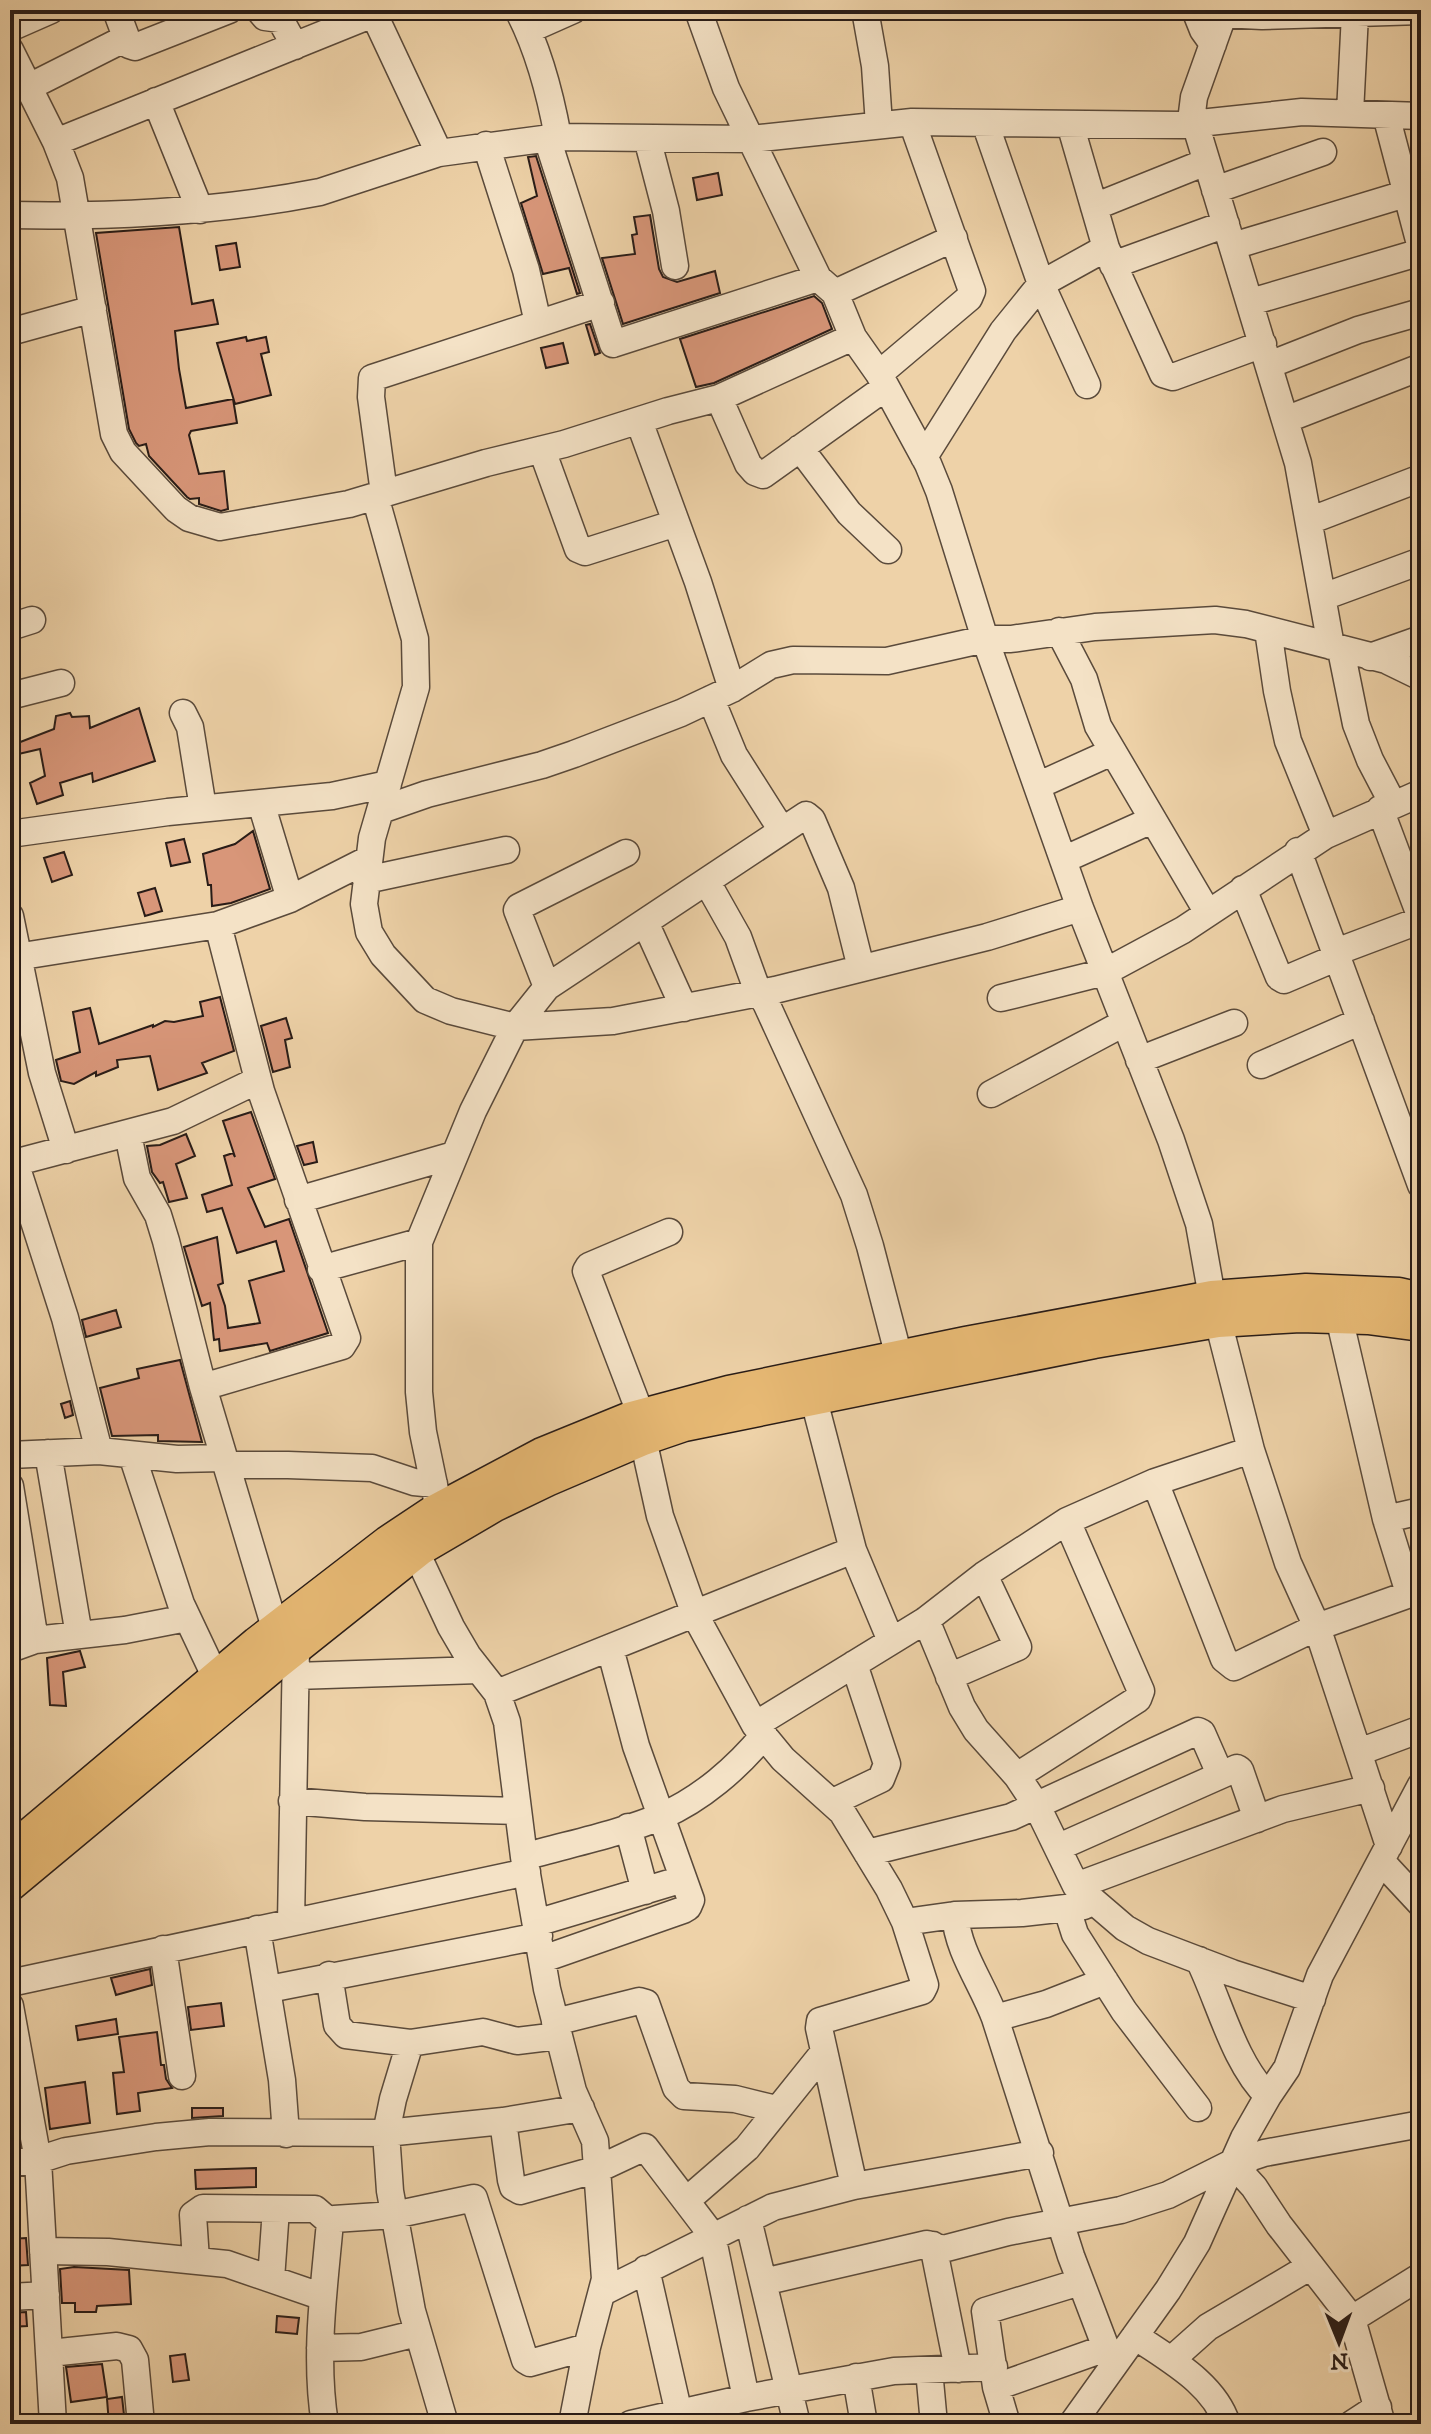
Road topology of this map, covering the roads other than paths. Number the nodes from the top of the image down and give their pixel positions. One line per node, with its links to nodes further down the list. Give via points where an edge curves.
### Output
1 (51, 10): 14 (street)
2 (116, 10): 15 (street)
3 (229, 10): 15 (street, via 135,47)
4 (259, 10): 17 (street, via 265,17 280,19)
5 (573, 10): 13 (street)
6 (698, 10): 30 (street)
7 (865, 10): 27 (street)
8 (1195, 10): 16 (street)
9 (1421, 11): 12 (street)
10 (372, 12): 17 (street); 34 (street)
11 (1224, 12): 12 (street); 16 (street)
12 (1355, 14): 20 (street)
13 (523, 20): 28 (street, via 550,93)
14 (10, 28)
15 (126, 38): 18 (street)
16 (1213, 44): 26 (street, via 1194,97)
17 (295, 46): 19 (street)
18 (16, 67): 31 (street)
19 (156, 101): 31 (street); 39 (street)
20 (1350, 113): 21 (street); 26 (street, via 1302,112)
21 (1386, 115): 22 (street); 37 (street)
22 (1421, 116)
23 (912, 122): 24 (street); 27 (street); 43 (street)
24 (985, 123): 25 (street); 47 (street)
25 (1070, 124): 26 (street); 38 (street)
26 (1195, 124): 35 (street)
27 (879, 125): 30 (street)
28 (552, 138): 29 (street); 32 (street); 50 (street)
29 (647, 138): 30 (street); 46 (street)
30 (751, 139): 48 (street)
31 (56, 142): 41 (street)
32 (486, 145): 34 (street); 53 (street)
33 (1323, 152): 36 (street)
34 (439, 153): 39 (street, via 320,192)
35 (1206, 162): 36 (street); 38 (street)
36 (1215, 190): 42 (street)
37 (1405, 194): 42 (street); 44 (street)
38 (1094, 207): 45 (street)
39 (200, 210): 41 (street)
40 (10, 215): 41 (street)
41 (77, 216): 51 (street)
42 (1230, 235): 45 (street); 49 (street)
43 (954, 238): 48 (street); 58 (street, via 972,291 969,298)
44 (1421, 250): 49 (street)
45 (1110, 257): 47 (street, via 1065,268); 56 (street, via 1163,374 1173,377)
46 (675, 266)
47 (1041, 284): 59 (street); 65 (street, via 1003,331)
48 (826, 285): 50 (street, via 613,344); 55 (street)
49 (1251, 302): 56 (street)
50 (601, 303): 53 (street)
51 (93, 309): 54 (street); 67 (street, via 114,434 123,452 189,518 220,527)
52 (1421, 312): 56 (street)
53 (538, 323): 67 (street, via 372,378)
54 (11, 329)
55 (853, 337): 58 (street); 60 (street)
56 (1266, 355): 61 (street)
57 (1421, 367): 61 (street)
58 (882, 380): 63 (street); 65 (street)
59 (1087, 385)
60 (719, 398): 62 (street); 63 (street, via 755,472 763,475)
61 (1285, 420): 68 (street)
62 (639, 421): 64 (street); 69 (street)
63 (800, 448): 70 (street, via 849,513)
64 (542, 450): 67 (street); 69 (street, via 578,549 585,552)
65 (924, 457): 75 (street)
66 (1421, 478): 68 (street)
67 (380, 494): 85 (street, via 417,659 416,687)
68 (1309, 521): 72 (street)
69 (676, 523): 81 (street)
70 (888, 550)
71 (1421, 561): 72 (street)
72 (1323, 597): 77 (street)
73 (1268, 630): 74 (street, via 1215,620); 77 (street); 95 (street, via 1288,741)
74 (1059, 631): 75 (street); 84 (street)
75 (985, 639): 81 (street, via 887,661 793,660 771,665); 86 (street)
76 (1421, 639): 78 (street)
77 (1336, 648): 78 (street); 89 (street, via 1356,724)
78 (1370, 657): 79 (street)
79 (1421, 677)
80 (61, 683): 82 (street)
81 (722, 694): 91 (street, via 542,765); 93 (street, via 734,755)
82 (10, 696)
83 (183, 713): 90 (street)
84 (1112, 752): 86 (street); 92 (street)
85 (388, 784): 88 (street); 91 (street)
86 (1037, 786): 99 (street)
87 (1421, 793): 89 (street)
88 (261, 803): 90 (street); 103 (street)
89 (1387, 806): 95 (street); 107 (street)
90 (203, 808): 94 (street)
91 (381, 810): 100 (street)
92 (1152, 820): 99 (street); 105 (street)
93 (781, 829): 101 (street); 112 (street, via 810,815 841,888)
94 (10, 834)
95 (1326, 835): 97 (street)
96 (506, 850): 100 (street)
97 (1298, 851): 102 (street); 110 (street)
98 (626, 853): 114 (street, via 517,910)
99 (1063, 860): 104 (street)
100 (367, 870): 103 (street); 121 (street, via 364,904 369,932 425,1000)
101 (707, 882): 108 (street); 115 (street, via 738,937)
102 (1243, 889): 105 (street); 110 (street, via 1279,977 1284,980)
103 (290, 899): 109 (street)
104 (1080, 908): 112 (street); 113 (street)
105 (1208, 913): 113 (street)
106 (10, 916): 111 (street)
107 (1421, 919): 110 (street)
108 (645, 922): 114 (street); 117 (street)
109 (218, 925): 111 (street); 124 (street)
110 (1337, 955): 118 (street)
111 (14, 958): 128 (street)
112 (861, 968): 115 (street)
113 (1105, 972): 116 (street); 119 (street)
114 (547, 987): 121 (street)
115 (758, 992): 117 (street); 140 (street, via 854,1195)
116 (1001, 998)
117 (684, 1008): 121 (street, via 613,1021)
118 (1361, 1021): 123 (street); 127 (street)
119 (1124, 1023): 122 (street); 125 (street)
120 (1234, 1023): 122 (street)
121 (515, 1027): 129 (street)
122 (1139, 1060): 137 (street, via 1199,1224)
123 (1261, 1065)
124 (258, 1080): 126 (street, via 195,1112); 132 (street)
125 (991, 1094)
126 (128, 1134): 128 (street); 141 (street, via 137,1178 166,1241)
127 (1413, 1143): 131 (street)
128 (66, 1150): 130 (street)
129 (454, 1155): 132 (street); 134 (street)
130 (13, 1163): 145 (street, via 65,1318)
131 (1421, 1185)
132 (298, 1200): 135 (street)
133 (669, 1232): 143 (street, via 586,1271)
134 (419, 1242): 135 (street); 152 (street, via 419,1392)
135 (321, 1269): 141 (street, via 346,1336 342,1346)
136 (1421, 1299): 137 (main road, via 1306,1290)
137 (1215, 1309): 138 (main road); 140 (main road); 142 (main road, via 1094,1342); 144 (street)
138 (1339, 1317): 139 (main road); 154 (street)
139 (1421, 1325)
140 (899, 1357): 143 (main road, via 729,1392)
141 (203, 1387): 149 (street)
142 (814, 1400): 143 (main road, via 684,1425); 156 (street)
143 (642, 1427): 152 (main road, via 542,1454); 157 (main road); 160 (street, via 660,1516)
144 (1251, 1450): 150 (street); 163 (street, via 1288,1563)
145 (99, 1451): 146 (street); 148 (street)
146 (48, 1453): 147 (street); 164 (street)
147 (10, 1455)
148 (132, 1455): 149 (street); 161 (street)
149 (225, 1462): 152 (street, via 372,1468 414,1482); 168 (street)
150 (1155, 1482): 155 (street); 163 (street, via 1229,1665)
151 (10, 1486): 166 (street)
152 (436, 1497): 168 (main road, via 357,1564)
153 (1421, 1511): 154 (street)
154 (1386, 1519): 159 (street)
155 (1067, 1521): 158 (street); 178 (street, via 1141,1691 1138,1699)
156 (853, 1550): 160 (street); 165 (street)
157 (416, 1552): 168 (main road); 170 (street, via 451,1627)
158 (984, 1575): 162 (street); 171 (street, via 1018,1647)
159 (1415, 1592): 163 (street)
160 (695, 1615): 167 (street); 175 (street)
161 (187, 1618): 164 (street); 172 (street)
162 (926, 1620): 165 (street); 171 (street)
163 (1317, 1627): 176 (street)
164 (79, 1635): 166 (street)
165 (891, 1641): 169 (street)
166 (22, 1645)
167 (610, 1648): 173 (street); 185 (street)
168 (289, 1651): 170 (street); 172 (main road); 181 (street); 194 (main road)
169 (854, 1664): 175 (street); 182 (street, via 887,1764 881,1779)
170 (479, 1670): 173 (street)
171 (949, 1677): 178 (street, via 976,1730)
172 (216, 1678): 189 (main road)
173 (497, 1693): 184 (street, via 507,1722)
174 (1421, 1729): 176 (street)
175 (760, 1730): 182 (street, via 783,1759); 185 (street, via 750,1751 703,1792)
176 (1359, 1752): 180 (street)
177 (1220, 1774): 183 (street, via 1198,1731); 186 (street, via 1240,1770); 188 (street)
178 (1017, 1776): 183 (street)
179 (1421, 1785): 191 (street)
180 (1371, 1788): 186 (street); 191 (street)
181 (292, 1801): 184 (street); 199 (street)
182 (833, 1802): 190 (street)
183 (1037, 1806): 188 (street); 190 (street, via 978,1827)
184 (518, 1811): 192 (street)
185 (661, 1816): 187 (street); 193 (street)
186 (1257, 1819): 196 (street)
187 (628, 1827): 192 (street); 195 (street)
188 (1059, 1847): 196 (street)
189 (10, 1851)
190 (867, 1853): 200 (street)
191 (1385, 1854): 197 (street); 209 (street)
192 (526, 1864): 199 (street); 202 (street)
193 (683, 1879): 195 (street); 202 (street, via 691,1900 688,1907)
194 (10, 1885)
195 (645, 1891): 202 (street)
196 (1072, 1897): 198 (street); 204 (street, via 1098,1904 1136,1935); 206 (street, via 1075,1934)
197 (1421, 1904)
198 (955, 1915): 200 (street); 211 (street, via 962,1948)
199 (291, 1922): 201 (street)
200 (905, 1922): 214 (street, via 924,1989 824,2019 819,2028)
201 (257, 1929): 203 (street); 208 (street)
202 (539, 1939): 205 (street); 212 (street)
203 (163, 1949): 207 (street); 215 (street)
204 (1199, 1960): 209 (street); 217 (street, via 1240,2057)
205 (329, 1975): 208 (street); 213 (street, via 337,2025 346,2035)
206 (1105, 1981): 211 (street); 219 (street)
207 (10, 1983)
208 (269, 1989): 224 (street)
209 (1312, 1999): 217 (street, via 1287,2068)
210 (10, 2006): 216 (street)
211 (995, 2018): 225 (street)
212 (556, 2029): 213 (street, via 517,2041 483,2032); 218 (street); 220 (street, via 646,2003 676,2088 684,2096 735,2099)
213 (410, 2043): 223 (street)
214 (824, 2052): 220 (street); 230 (street)
215 (182, 2076)
216 (16, 2078): 226 (street)
217 (1268, 2096): 228 (street)
218 (581, 2108): 221 (street); 229 (street, via 595,2141)
219 (1198, 2108)
220 (776, 2109): 231 (street, via 747,2148)
221 (503, 2121): 223 (street); 229 (street, via 511,2180 520,2191)
222 (1421, 2124): 228 (street, via 1264,2153)
223 (386, 2133): 224 (street); 233 (street)
224 (286, 2134): 226 (street, via 156,2137)
225 (1040, 2153): 230 (street); 236 (street)
226 (38, 2160): 227 (street); 239 (street)
227 (10, 2163)
228 (1235, 2167): 236 (street, via 1168,2195); 241 (street); 253 (street, via 1197,2243)
229 (598, 2169): 231 (street, via 645,2147); 247 (street)
230 (854, 2186): 234 (street, via 773,2207)
231 (687, 2200): 237 (street)
232 (276, 2209): 235 (street, via 315,2209); 240 (street, via 197,2211); 244 (street)
233 (394, 2215): 235 (street); 252 (street); 254 (street, via 474,2198 527,2362)
234 (748, 2219): 237 (street); 245 (street)
235 (330, 2222): 250 (street)
236 (1061, 2222): 238 (street, via 943,2249); 246 (street)
237 (712, 2235): 242 (street); 264 (street)
238 (933, 2245): 245 (street); 259 (street)
239 (43, 2251): 240 (street); 248 (street)
240 (196, 2260): 244 (street)
241 (1311, 2266): 251 (street); 258 (street, via 1208,2327)
242 (646, 2269): 247 (street); 265 (street)
243 (1421, 2276): 251 (street)
244 (271, 2279): 250 (street)
245 (763, 2282): 263 (street)
246 (1080, 2282): 257 (street); 262 (street, via 985,2311)
247 (603, 2292): 254 (street)
248 (46, 2295): 249 (street); 256 (street)
249 (10, 2297)
250 (323, 2297): 255 (street)
251 (1352, 2319): 266 (street)
252 (418, 2333): 255 (street, via 361,2347); 272 (street)
253 (1135, 2336): 257 (street); 258 (street)
254 (587, 2347): 273 (street)
255 (320, 2348): 271 (street)
256 (50, 2353): 269 (street); 270 (street, via 129,2349 135,2360)
257 (1111, 2354): 262 (street); 278 (street)
258 (1171, 2360): 267 (street, via 1197,2380)
259 (958, 2369): 260 (street); 262 (street)
260 (929, 2370): 261 (street); 276 (street)
261 (856, 2377): 263 (street); 275 (street)
262 (995, 2377): 277 (street)
263 (790, 2389): 264 (street); 274 (street)
264 (746, 2398): 265 (street)
265 (693, 2416): 268 (street)
266 (1380, 2416): 279 (street)
267 (1232, 2422)
268 (637, 2423)
269 (53, 2424)
270 (141, 2424)
271 (325, 2424)
272 (445, 2424)
273 (572, 2424)
274 (797, 2424)
275 (864, 2424)
276 (934, 2424)
277 (1007, 2424)
278 (1072, 2424)
279 (1352, 2424)

